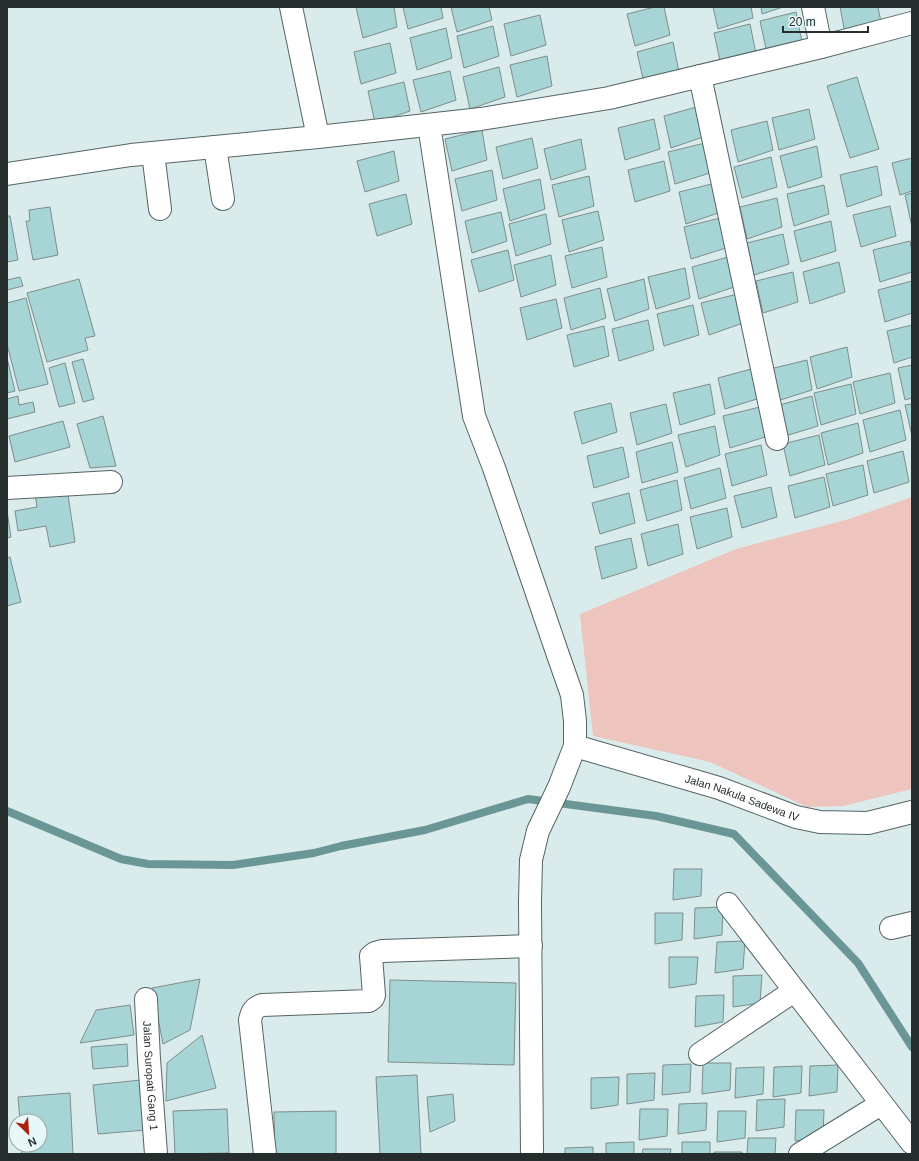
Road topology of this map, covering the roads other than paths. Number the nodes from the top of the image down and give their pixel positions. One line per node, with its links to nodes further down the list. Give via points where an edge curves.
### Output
1 (291, 7): 7 (street)
2 (813, 7): 4 (street)
3 (912, 23): 4 (street)
4 (821, 47): 5 (street)
5 (700, 76): 6 (street, via 609,98); 13 (street)
6 (429, 125): 7 (street); 16 (street, via 474,416 572,695)
7 (318, 137): 8 (street)
8 (215, 147): 9 (street); 11 (street)
9 (153, 152): 10 (street); 12 (street)
10 (7, 174)
11 (224, 199)
12 (160, 209)
13 (777, 438)
14 (111, 482): 15 (street)
15 (7, 488)
16 (575, 746): 17 (street, Jalan Nakula Sadewa IV, via 719,788 796,817 820,822 868,823); 21 (street, via 538,831 531,860)
17 (912, 812)
18 (728, 904): 22 (street)
19 (912, 923): 20 (street)
20 (891, 928)
21 (531, 946): 28 (street, via 382,951 371,956 374,995 369,1001 262,1005 255,1008 250,1020); 29 (street)
22 (794, 991): 24 (street); 25 (street)
23 (146, 998): 27 (street, Jalan Suropati Gang 1)
24 (700, 1054)
25 (881, 1104): 26 (street); 30 (street)
26 (912, 1143)
27 (156, 1154)
28 (265, 1154)
29 (532, 1154)
30 (800, 1154)

